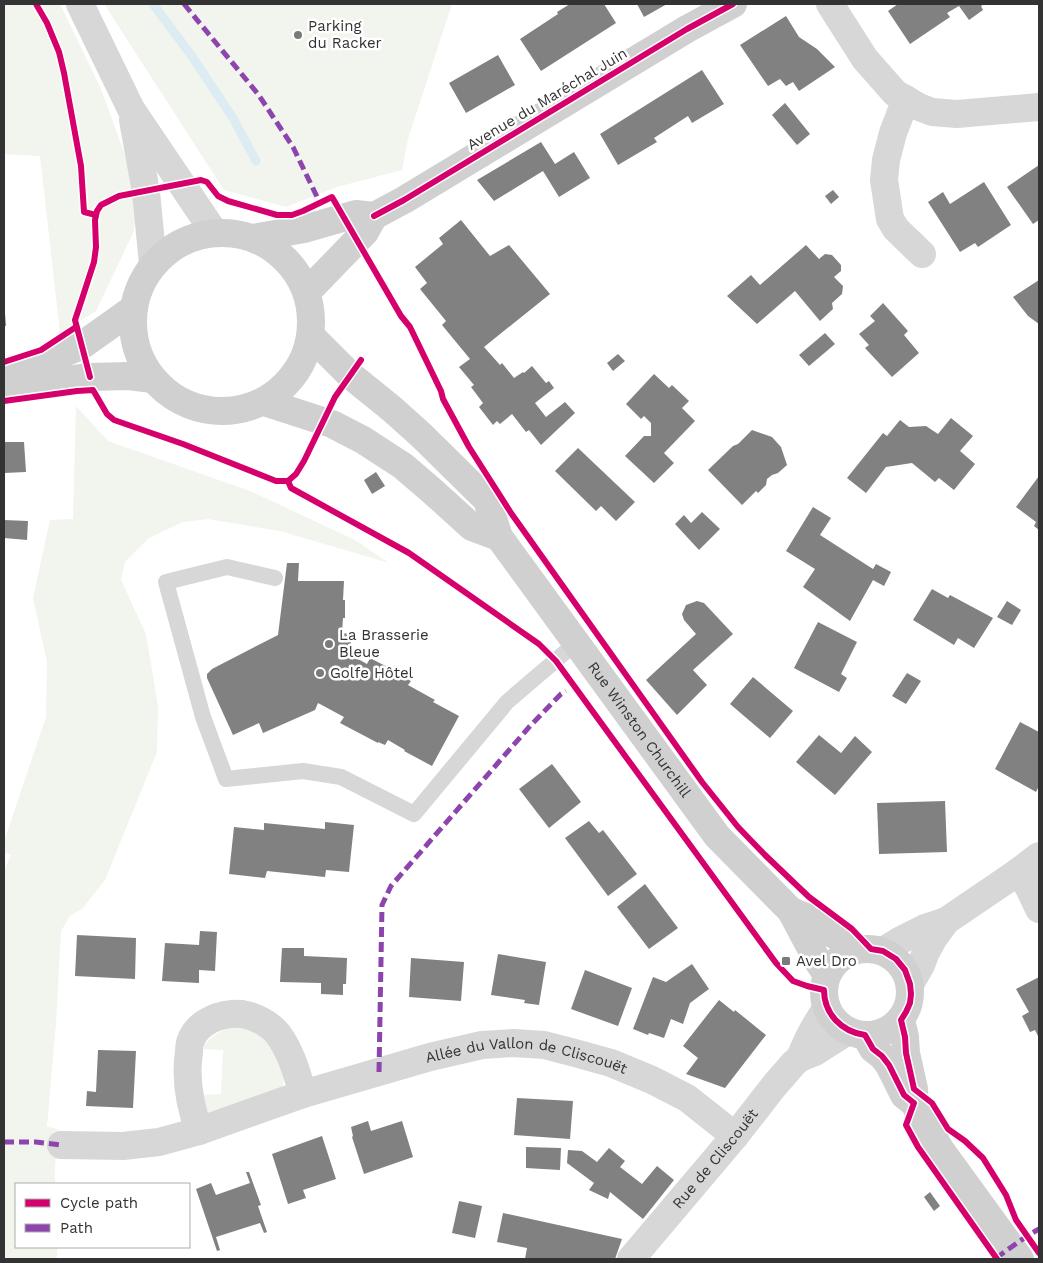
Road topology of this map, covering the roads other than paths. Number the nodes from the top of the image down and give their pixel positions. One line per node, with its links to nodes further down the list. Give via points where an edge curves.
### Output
1 (80, 4): 6 (street)
2 (733, 4): 7 (main road, Avenue du Maréchal Juin)
3 (830, 4): 4 (street, via 865,59 895,93)
4 (906, 99): 5 (street, via 932,112 957,114); 10 (street, via 893,133 884,180 890,219)
5 (1039, 107)
6 (131, 109): 8 (street); 11 (street, via 146,192)
7 (374, 216): 9 (main road, Avenue du Maréchal Juin, via 356,214 304,229); 12 (main road, Avenue du Maréchal Juin, via 365,232)
8 (214, 232): 9 (main road); 11 (main road, via 180,242)
9 (253, 238): 12 (main road, via 276,250 295,269)
10 (922, 254)
11 (153, 264): 13 (main road, via 140,285)
12 (307, 292): 14 (main road, via 312,314)
13 (133, 309): 15 (main road, via 81,346); 16 (main road, via 132,328 136,346)
14 (311, 336): 18 (main road, via 306,356 295,375); 19 (main road, Rue Winston Churchill, via 350,375 421,435 487,500)
15 (4, 373)
16 (153, 379): 17 (main road, via 90,377); 18 (main road, via 168,394 204,410 224,412)
17 (4, 388)
18 (264, 402): 19 (main road, via 332,424 363,440 403,466 472,527)
19 (499, 537): 21 (main road, Rue Winston Churchill)
20 (276, 578): 21 (lane, via 227,567 166,582 203,717 226,779 303,771 341,777 414,814 507,702)
21 (576, 643): 25 (main road, Rue Winston Churchill, via 717,836)
22 (1039, 856): 23 (street)
23 (1018, 872): 24 (street); 26 (street)
24 (1039, 909)
25 (791, 911): 27 (main road, Rue Winston Churchill, via 824,930); 28 (main road, Rue Winston Churchill)
26 (946, 921): 27 (street); 29 (street)
27 (871, 950): 28 (main road, via 849,953 840,958); 29 (main road, via 896,959)
28 (827, 975): 30 (main road, via 824,986)
29 (910, 984): 31 (main road, via 910,1003)
30 (827, 1008): 32 (main road, via 840,1025); 33 (street, Rue de Cliscouët, via 806,1040)
31 (901, 1020): 32 (main road, via 879,1034); 35 (main road)
32 (857, 1033): 33 (street, Rue de Cliscouët); 35 (main road, via 889,1064 904,1095)
33 (800, 1058): 37 (street, Rue de Cliscouët)
34 (303, 1094): 36 (street, Allée du Vallon de Cliscouët); 36 (street, via 293,1060 270,1026 242,1014 220,1016 200,1026 191,1040 189,1083); 37 (street, Allée du Vallon de Cliscouët, via 482,1045 544,1045 611,1063 652,1080 687,1098)
35 (914, 1103): 40 (main road, via 940,1149)
36 (199, 1131): 38 (street, Allée du Vallon de Cliscouët, via 159,1142 123,1146)
37 (734, 1136): 39 (street, Rue de Cliscouët)
38 (60, 1145)
39 (631, 1259)
40 (1020, 1259)

